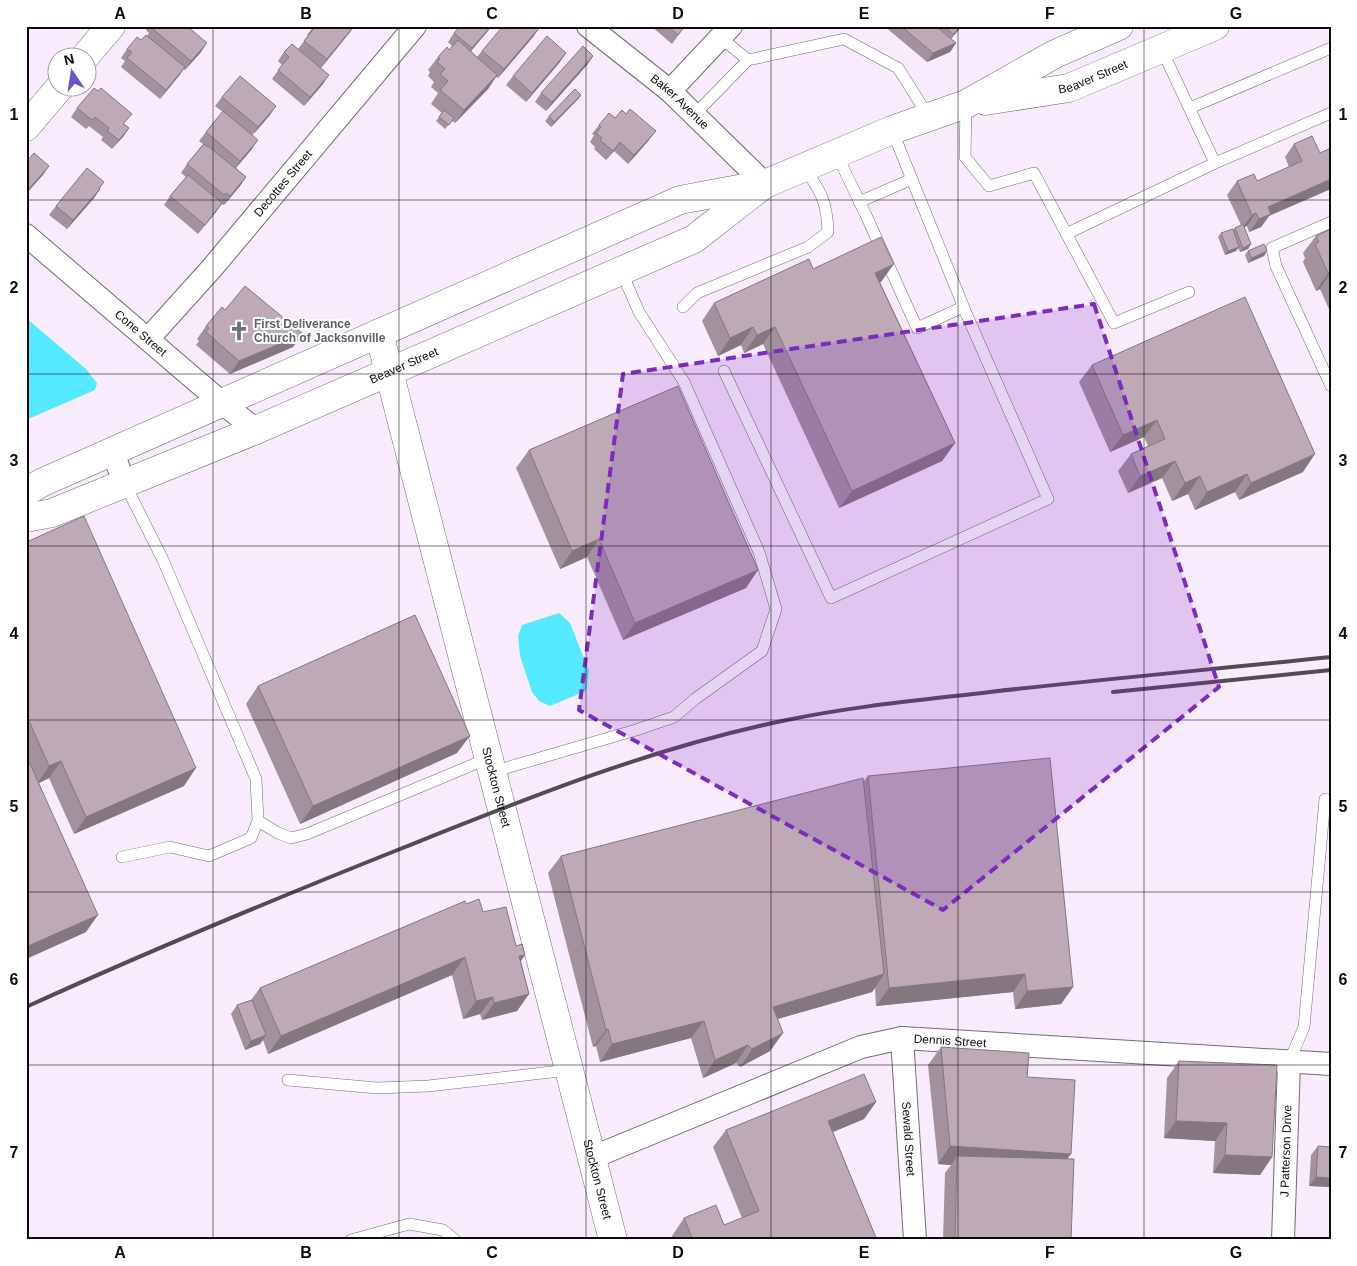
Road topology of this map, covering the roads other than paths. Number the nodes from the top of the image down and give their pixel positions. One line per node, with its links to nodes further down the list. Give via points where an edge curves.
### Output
1 (111, 26): 7 (main road)
2 (415, 26): 34 (street, Decottes Street, via 212,268)
3 (588, 26): 11 (street, Baker Avenue)
4 (1119, 26): 13 (main road, Beaver Street, via 1055,54)
5 (1215, 26): 9 (main road, Beaver Street)
6 (726, 32): 10 (lane); 11 (street)
7 (92, 48)
8 (1331, 48): 14 (lane)
9 (1162, 50): 13 (main road, Beaver Street, via 1069,88); 14 (lane)
10 (748, 60): 16 (lane); 17 (lane, via 844,39 898,68)
11 (670, 91): 16 (street, Baker Avenue)
12 (51, 98): 18 (main road)
13 (966, 104): 17 (main road, Beaver Street); 27 (lane, via 965,157 989,186 1034,173)
14 (1190, 108): 21 (lane)
15 (1331, 113): 21 (lane)
16 (694, 115): 24 (street, Baker Avenue)
17 (929, 117): 19 (main road, Beaver Street)
18 (26, 127)
19 (892, 130): 20 (main road, Beaver Street); 23 (lane)
20 (836, 153): 22 (main road, Beaver Street); 25 (lane)
21 (1215, 163): 27 (lane)
22 (804, 167): 24 (main road, Beaver Street); 31 (lane, via 821,192 828,232 808,247 697,293)
23 (912, 179): 25 (lane); 32 (lane)
24 (765, 184): 29 (main road, Beaver Street, via 694,239); 33 (main road, Beaver Street, via 680,200)
25 (859, 202): 32 (lane, via 916,328)
26 (1331, 222): 37 (lane, via 1272,248 1276,266)
27 (1066, 234): 30 (lane, via 1114,323)
28 (26, 235): 34 (street, Cone Street)
29 (622, 271): 36 (main road, Beaver Street); 44 (lane, via 640,312 684,382 759,552 776,609 762,651 695,698 674,717 636,730)
30 (1189, 292)
31 (683, 307)
32 (963, 307): 35 (lane, via 1048,499 831,598)
33 (379, 333): 36 (main road, Stockton Street); 38 (main road, Beaver Street)
34 (148, 338): 38 (street, Cone Street)
35 (724, 371)
36 (390, 373): 39 (main road, Beaver Street); 44 (main road, Stockton Street)
37 (1331, 386)
38 (221, 402): 39 (street, Cone Street); 40 (main road, Beaver Street)
39 (256, 430): 41 (main road, Beaver Street)
40 (112, 451): 41 (street); 42 (main road, Beaver Street, via 41,482)
41 (125, 484): 43 (main road, Beaver Street, via 52,513); 46 (lane, via 163,560 256,779)
42 (26, 492)
43 (26, 518)
44 (490, 765): 46 (lane, via 291,838); 51 (main road, Stockton Street)
45 (1325, 799): 49 (lane, via 1304,1027)
46 (258, 821): 47 (lane, via 251,838 209,856 170,847)
47 (122, 857)
48 (902, 1038): 49 (street, Dennis Street); 53 (street, Dennis Street, via 861,1047); 57 (street, Sewald Street)
49 (1289, 1062): 50 (street, Dennis Street); 58 (street, J Patterson Drive)
50 (1331, 1064)
51 (569, 1070): 52 (lane, via 428,1086 377,1088); 53 (main road, Stockton Street)
52 (288, 1080)
53 (591, 1158): 56 (main road, Stockton Street)
54 (351, 1240): 55 (lane, via 409,1224 443,1230)
55 (454, 1240)
56 (613, 1240)
57 (915, 1240)
58 (1283, 1240)

